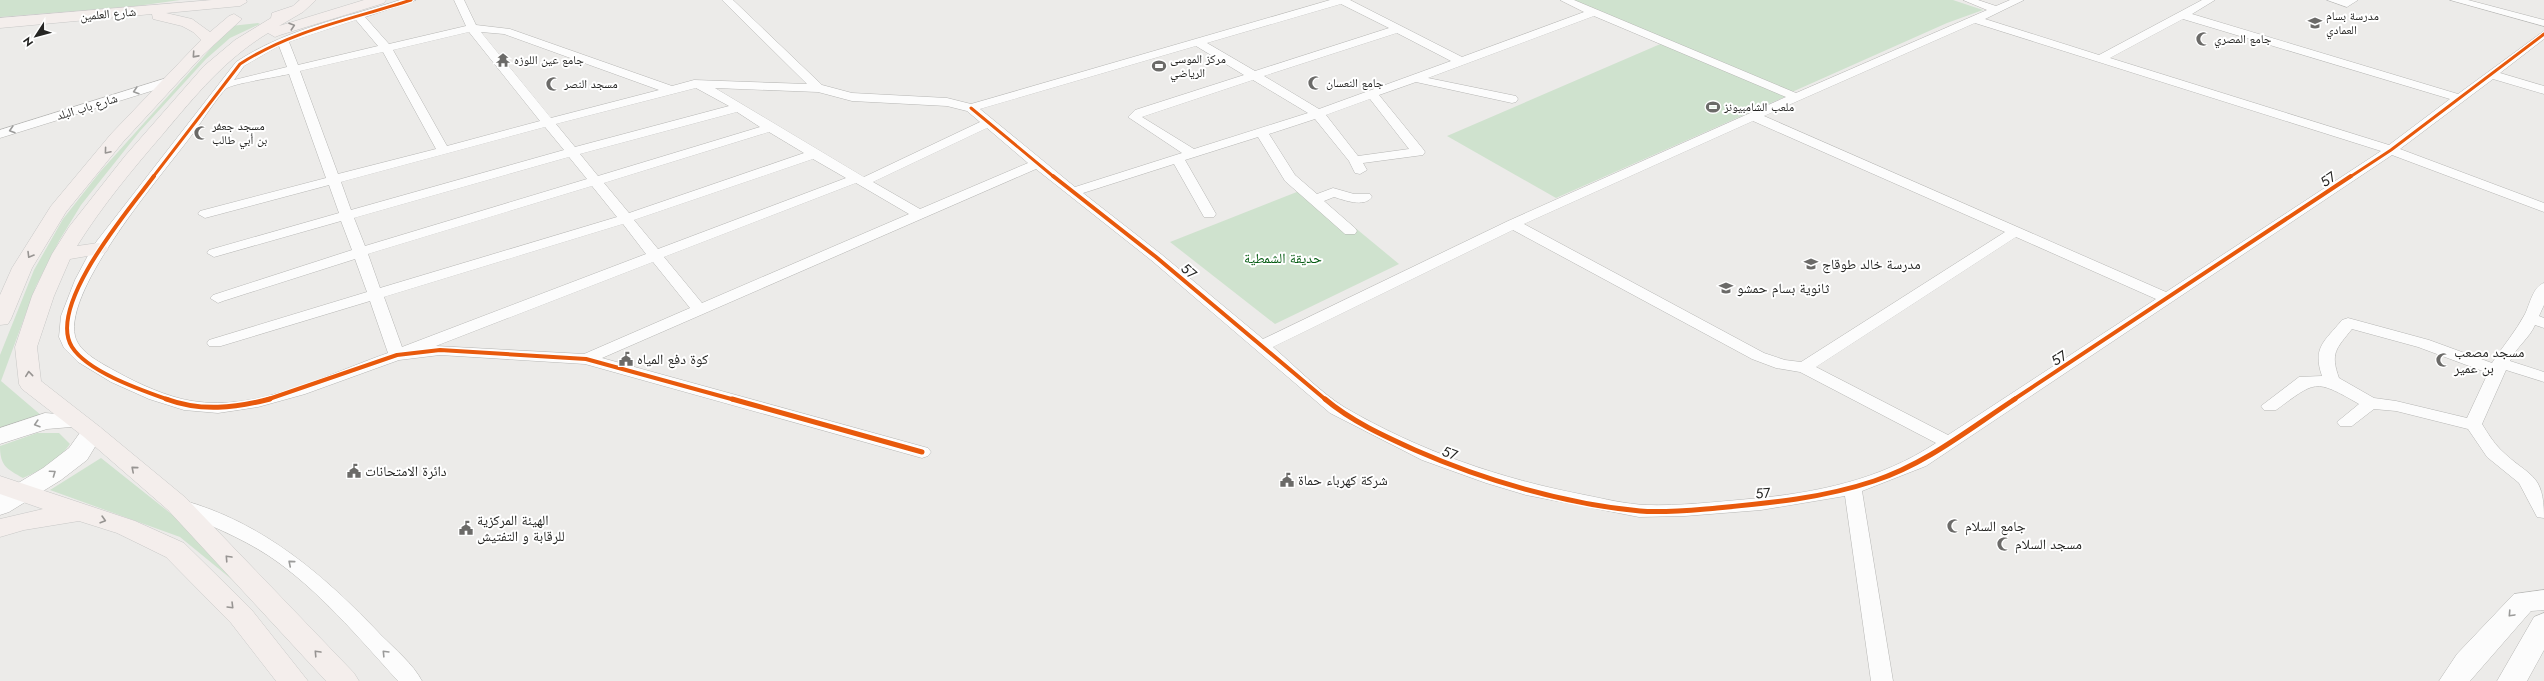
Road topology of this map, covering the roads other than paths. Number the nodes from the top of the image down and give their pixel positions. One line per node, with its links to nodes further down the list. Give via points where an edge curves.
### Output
1 (202, 0): 19 (main road)
2 (359, 0): 16 (main road, شارع العلمين)
3 (379, 0): 32 (main road, one-way to 3)
4 (412, 0): 21 (street)
5 (459, 0): 27 (street)
6 (727, 0): 44 (street)
7 (1342, 0): 28 (street); 33 (street)
8 (1565, 0): 18 (street)
9 (1968, 0): 17 (street)
10 (2019, 0): 17 (street)
11 (2210, 0): 20 (street)
12 (2332, 0): 13 (street, via 2346,4)
13 (2353, 0)
14 (2455, 0): 25 (street)
15 (242, 1): 19 (main road, شارع العلمين); 22 (main road, via 228,9)
16 (299, 7): 22 (main road, شارع العلمين, via 260,19); 32 (main road)
17 (1997, 10): 23 (street)
18 (1594, 12): 36 (street); 48 (street)
19 (158, 13): 22 (main road, شارع العلمين); 24 (main road, شارع العلمين); 26 (main road, شارع العلمين); 30 (main road, via 190,23 202,30)
20 (2183, 15): 35 (street); 49 (street)
21 (359, 17): 31 (street); 34 (street)
22 (231, 18): 30 (main road)
23 (1977, 20): 35 (street); 48 (street)
24 (0, 23)
25 (2544, 23)
26 (0, 28)
27 (472, 28): 34 (street); 45 (street, via 506,31); 55 (street)
28 (1398, 29): 36 (street); 39 (street)
29 (2544, 34): 38 (street, 57)
30 (210, 41): 41 (main road, one-way to 41)
31 (283, 41): 37 (street); 43 (street, via 246,59)
32 (241, 43): 85 (main road, via 210,69 184,98 88,215)
33 (1199, 43): 39 (street); 52 (street)
34 (386, 48): 37 (street); 60 (street)
35 (2099, 59): 61 (street)
36 (1461, 61): 40 (street)
37 (293, 69): 43 (street); 67 (street)
38 (2490, 74): 46 (street); 49 (street, 57)
39 (1255, 76): 53 (street); 64 (street, via 1139,113 1134,117)
40 (1416, 78): 47 (street); 50 (street)
41 (173, 80): 59 (street, شارع باب البلد, one-way to 59); 92 (main road, one-way to 92, via 117,138 58,210 22,268)
42 (694, 84): 44 (street); 45 (street); 51 (street, via 718,94)
43 (222, 86): 82 (street)
44 (818, 88): 52 (street, via 852,97 947,102)
45 (672, 90): 55 (street)
46 (2544, 90)
47 (1372, 94): 53 (street); 53 (street, via 1418,152 1357,165)
48 (1796, 97): 54 (street)
49 (2458, 98): 61 (street, 57)
50 (1512, 99)
51 (737, 108): 57 (street); 62 (street)
52 (971, 108): 56 (street, 57)
53 (1318, 114): 58 (street)
54 (1753, 116): 79 (street); 81 (street)
55 (548, 123): 60 (street); 62 (street)
56 (988, 123): 66 (street, 57); 68 (street)
57 (770, 128): 63 (street); 69 (street)
58 (1261, 132): 64 (street); 72 (street, via 1290,178)
59 (0, 134)
60 (443, 150): 67 (street)
61 (2391, 150): 73 (street); 90 (street, 57)
62 (571, 152): 69 (street); 75 (street)
63 (814, 154): 68 (street); 78 (street)
64 (1192, 154): 65 (street)
65 (1178, 158): 70 (street); 76 (street)
66 (1038, 164): 70 (street, 57); 77 (street)
67 (333, 179): 74 (street); 75 (street)
68 (860, 180): 77 (street); 86 (street)
69 (596, 182): 78 (street); 84 (street)
70 (1073, 192): 95 (street, 57, via 1156,257)
71 (1365, 197): 72 (street, via 1353,198 1333,192)
72 (1315, 200): 80 (street)
73 (2544, 208)
74 (206, 214)
75 (346, 214): 83 (street); 84 (street)
76 (1209, 214)
77 (920, 215): 91 (street)
78 (625, 219): 86 (street); 88 (street)
79 (1513, 224): 95 (street); 99 (street, via 1758,356 1782,365)
80 (1350, 231)
81 (2016, 231): 90 (street); 99 (street)
82 (98, 249): 85 (main road); 96 (street, via 86,271 68,318 67,338 74,351 86,362 159,397 195,407 243,405 286,394)
83 (214, 252)
84 (360, 252): 88 (street); 89 (street)
85 (62, 254): 106 (main road, one-way to 85, via 30,384 26,347 43,296)
86 (655, 256): 91 (street); 96 (street)
87 (2544, 288): 93 (street)
88 (375, 294): 94 (street); 96 (street)
89 (218, 298)
90 (2170, 299): 108 (street, 57)
91 (700, 311): 97 (street)
92 (0, 319)
93 (2537, 321): 98 (street, via 2506,351)
94 (214, 343)
95 (1260, 347): 110 (street, 57, via 1336,409 1387,437 1471,472 1545,493 1653,512 1792,502)
96 (397, 355): 97 (street, via 440,350)
97 (586, 359): 109 (street)
98 (2498, 366): 100 (street); 101 (street, via 2350,319 2328,348 2325,361); 105 (street)
99 (1804, 367): 108 (street)
100 (2544, 377)
101 (2332, 381): 102 (street); 103 (street, via 2305,381)
102 (2370, 403): 104 (street); 105 (street, via 2386,403 2455,423)
103 (2270, 406)
104 (2346, 422)
105 (2473, 424): 113 (street, via 2493,453 2526,479)
106 (83, 426): 107 (main road, one-way to 107, via 45,421); 111 (main road, one-way to 106, via 52,474 78,454); 112 (main road, one-way to 106)
107 (0, 436)
108 (1950, 443): 110 (street, 57, via 1900,472)
109 (922, 452)
110 (1853, 489): 121 (street)
111 (7, 494): 114 (main road)
112 (177, 504): 119 (main road, one-way to 112); 120 (street, one-way to 112, via 335,601 287,559 252,538)
113 (2544, 512)
114 (78, 513): 115 (main road, via 23,521); 118 (main road, one-way to 118, via 126,527 175,550 241,616)
115 (0, 528)
116 (2544, 600): 122 (main road, one-way to 122, via 2524,600 2467,662)
117 (2544, 624): 123 (main road)
118 (293, 681)
119 (344, 681)
120 (412, 681)
121 (1882, 681)
122 (2454, 681)
123 (2512, 681)

